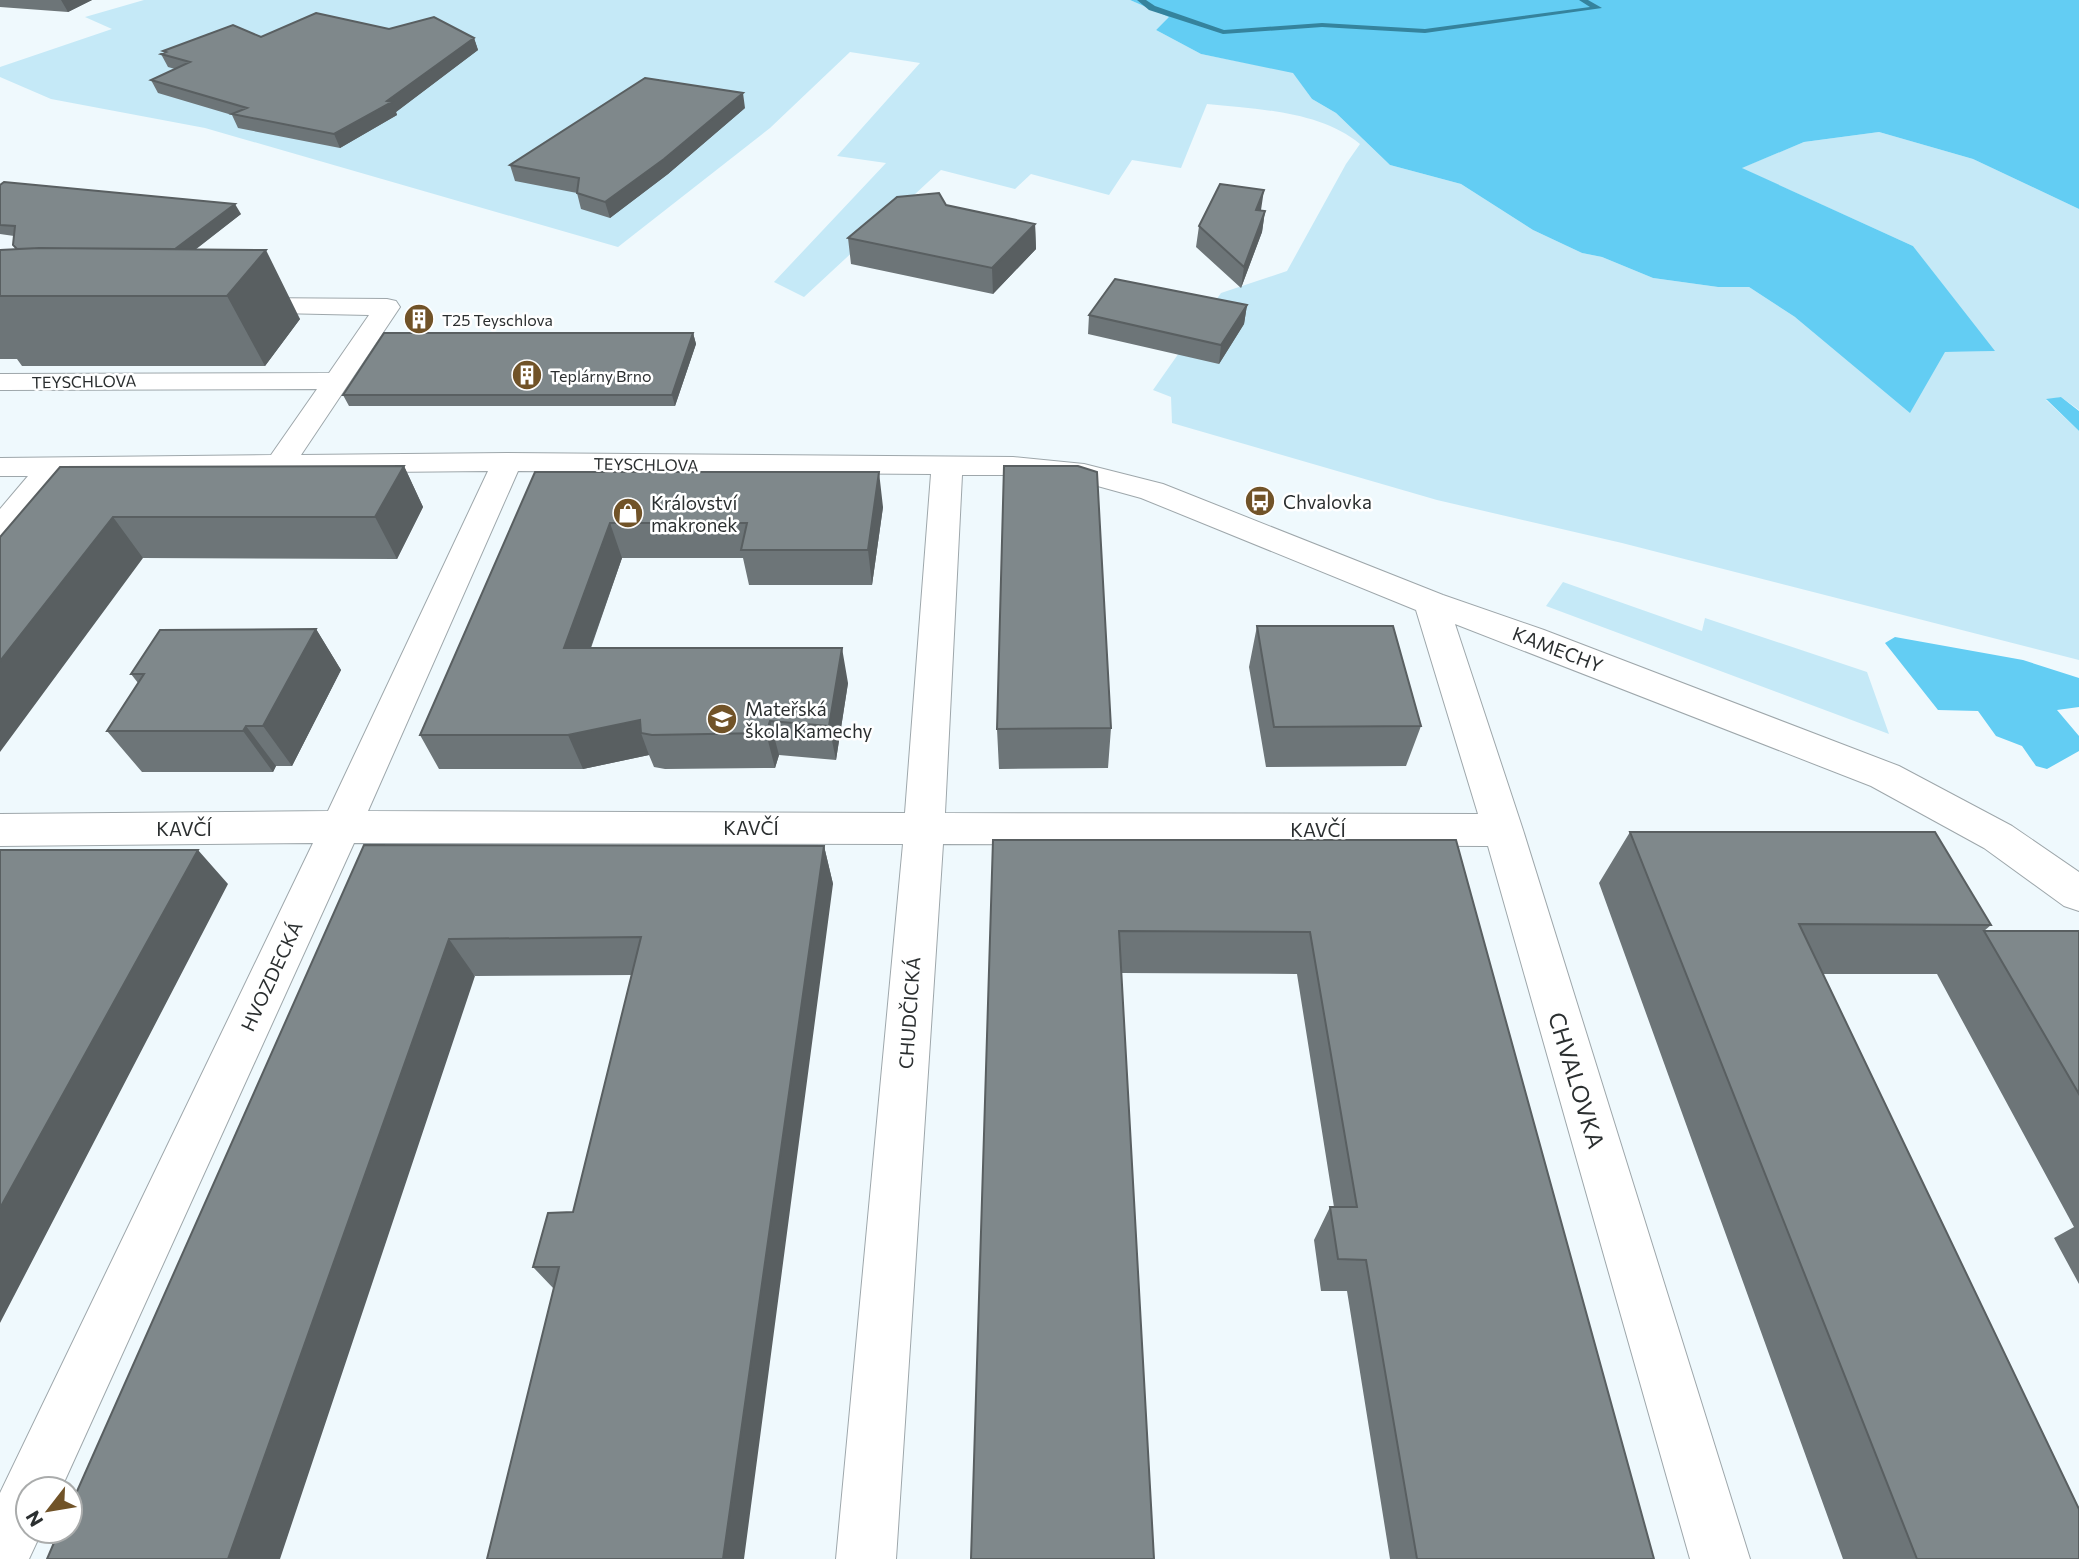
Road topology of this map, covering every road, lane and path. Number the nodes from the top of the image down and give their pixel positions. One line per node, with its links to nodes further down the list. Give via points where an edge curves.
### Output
1 (215, 306): 2 (street, via 387,307)
2 (337, 381): 3 (street, TEYSCHLOVA); 5 (street)
3 (0, 382)
4 (508, 462): 5 (street, TEYSCHLOVA); 9 (street, TEYSCHLOVA); 12 (street, HVOZDECKÁ)
5 (279, 466): 8 (street, TEYSCHLOVA)
6 (1013, 466): 9 (street, TEYSCHLOVA); 11 (street, KAMECHY, via 1084,473 1152,491)
7 (0, 467): 8 (street, TEYSCHLOVA)
8 (52, 467): 10 (street)
9 (947, 467): 13 (street, CHUDČICKÁ)
10 (0, 529)
11 (1431, 603): 15 (street, CHVALOVKA); 16 (street, KAMECHY, via 1885,776 1998,837)
12 (341, 827): 13 (street, KAVČÍ); 14 (street, KAVČÍ); 17 (street, HVOZDECKÁ)
13 (923, 828): 15 (street, KAVČÍ); 20 (street, CHUDČICKÁ)
14 (0, 830)
15 (1503, 830): 21 (street, CHVALOVKA)
16 (2079, 894)
17 (39, 1475)
18 (14, 1527): 19 (street)
19 (0, 1557)
20 (866, 1559)
21 (1720, 1559)

